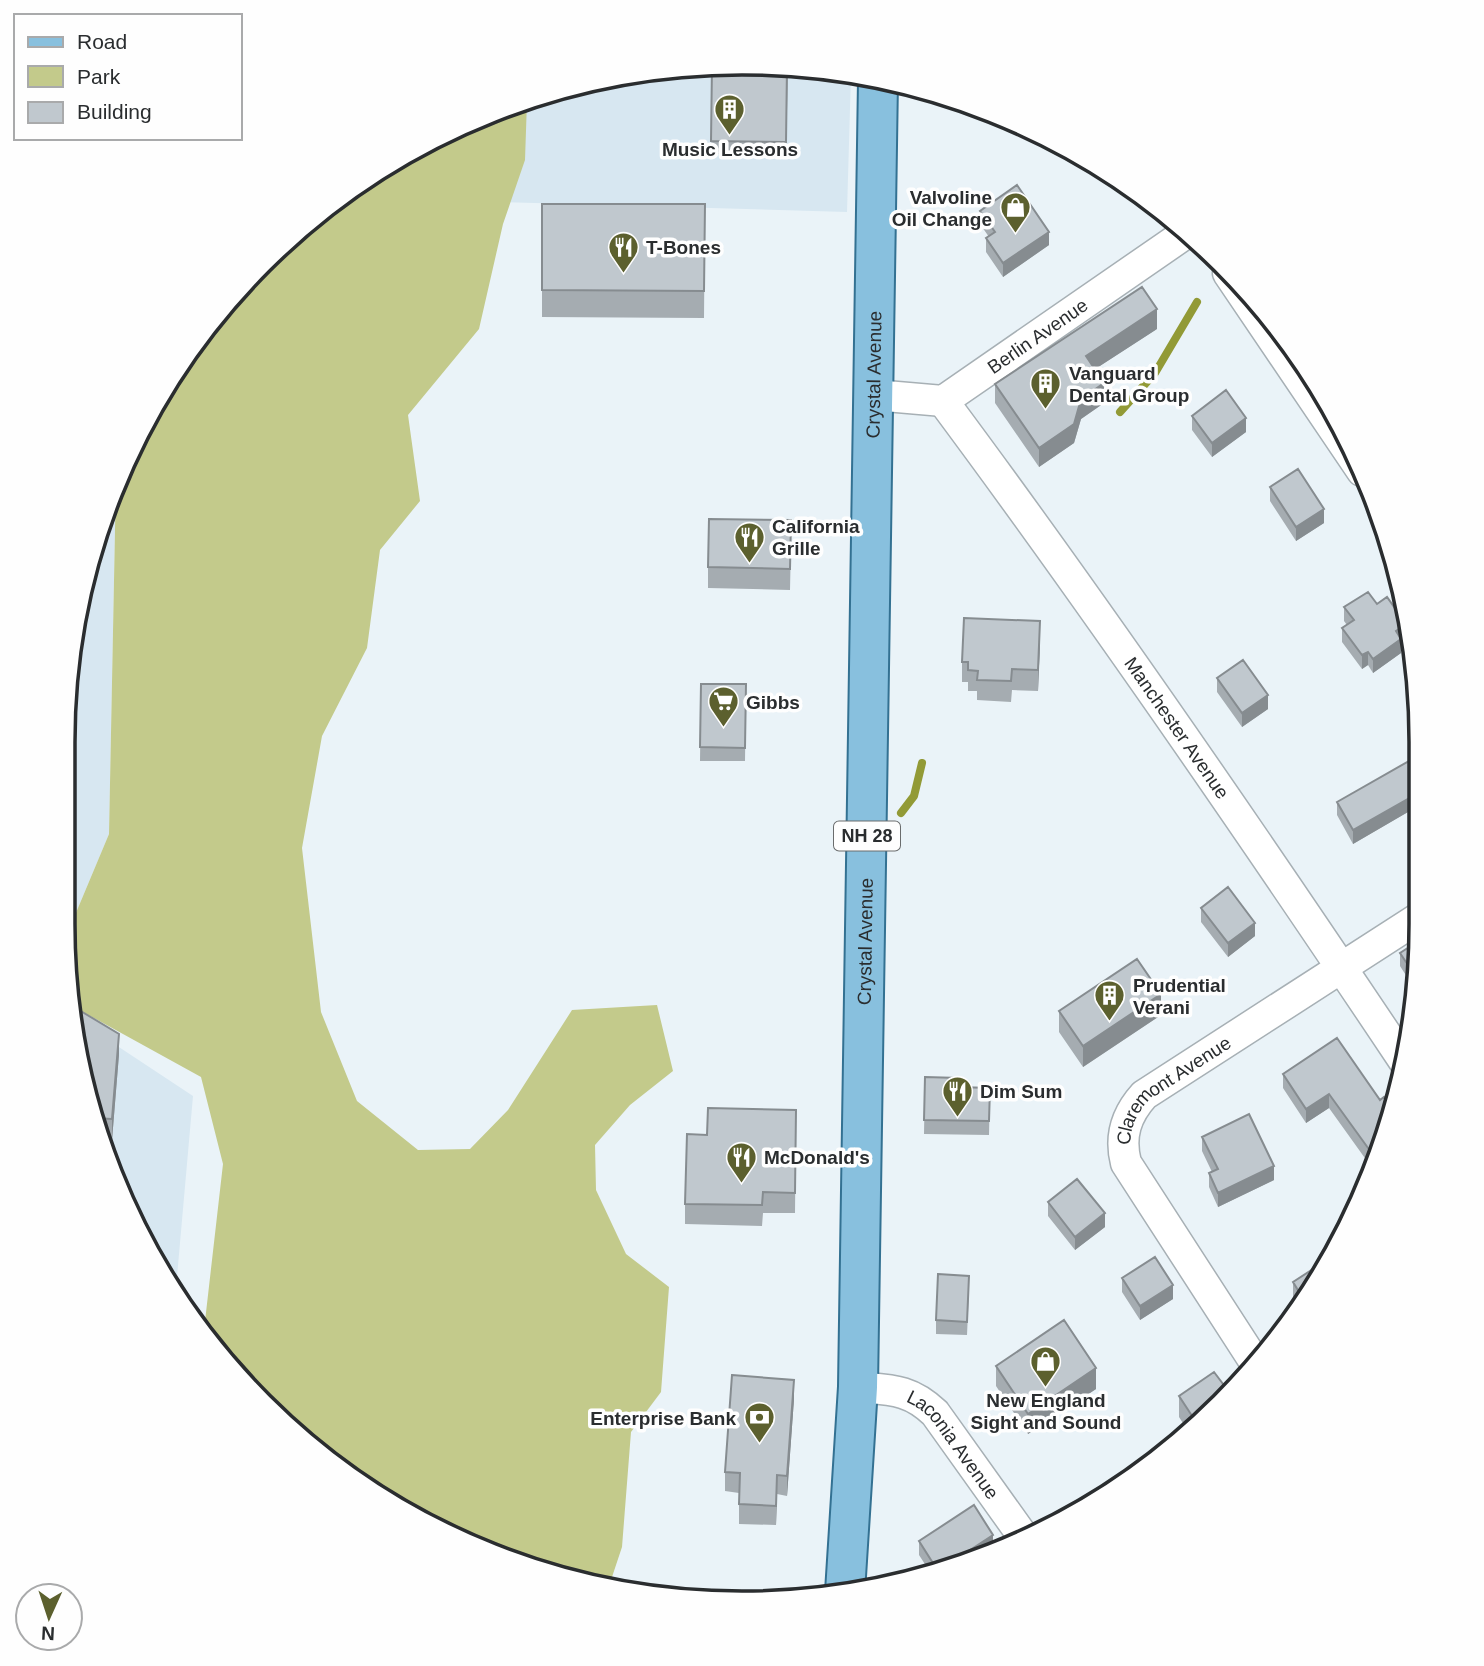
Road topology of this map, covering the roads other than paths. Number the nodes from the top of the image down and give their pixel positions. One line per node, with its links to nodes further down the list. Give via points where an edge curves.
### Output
1 (878, 89): 5 (main road, Crystal Avenue / NH 28)
2 (1179, 238): 6 (street, Berlin Avenue)
3 (1269, 334): 4 (street)
4 (1307, 390)
5 (874, 395): 6 (street); 11 (main road, Crystal Avenue / NH 28)
6 (943, 401): 8 (street, Manchester Avenue, via 1036,526)
7 (1409, 924): 8 (street, Claremont Avenue)
8 (1343, 969): 9 (street, Manchester Avenue); 10 (street, Claremont Avenue, via 1144,1095 1123,1131 1122,1148 1133,1177)
9 (1397, 1050)
10 (1250, 1355)
11 (858, 1387): 12 (street, Laconia Avenue, via 902,1391 919,1398 935,1413); 13 (main road, Crystal Avenue / NH 28)
12 (1019, 1530)
13 (846, 1582)

